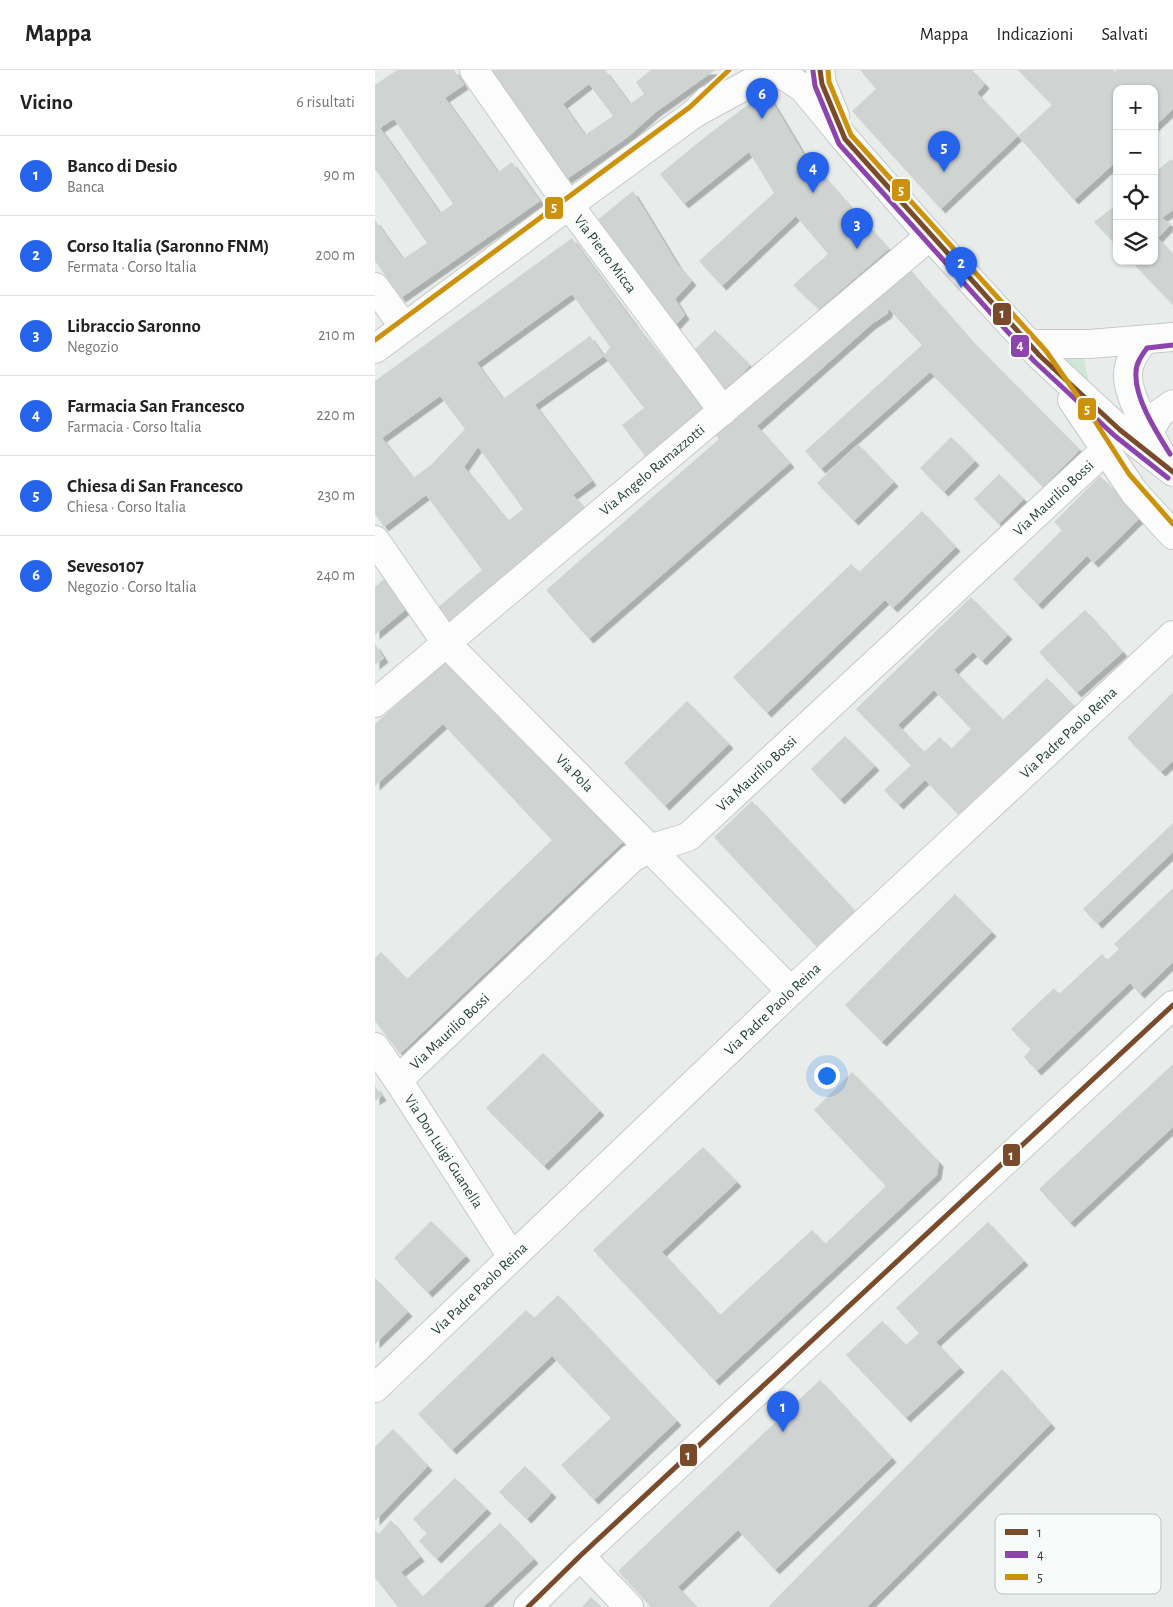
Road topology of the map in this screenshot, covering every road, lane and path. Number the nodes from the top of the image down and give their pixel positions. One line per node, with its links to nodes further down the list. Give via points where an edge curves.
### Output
1 (473, 70): 6 (street, Via Pietro Micca)
2 (740, 70): 4 (street)
3 (820, 70): 5 (street, via 822,84)
4 (695, 113): 5 (street, via 750,83 780,73 803,88); 6 (street)
5 (845, 139): 7 (street)
6 (569, 205): 9 (street); 15 (street, Via Pietro Micca)
7 (930, 236): 13 (street); 15 (street, Via Angelo Ramazzotti)
8 (375, 286): 9 (street)
9 (404, 327): 12 (street)
10 (1173, 337): 11 (street)
11 (1143, 341): 13 (street); 16 (street, via 1132,357 1128,380)
12 (375, 349)
13 (1035, 350): 17 (street); 18 (street, via 1120,430)
14 (1173, 404): 16 (street, via 1159,413)
15 (723, 411): 22 (street, Via Angelo Ramazzotti)
16 (1149, 432): 18 (street)
17 (1105, 450): 19 (street, via 1134,492); 24 (street, Via Maurilio Bossi, via 688,837)
18 (1170, 470)
19 (1173, 535)
20 (375, 540): 22 (street, Via Pola)
21 (1173, 635): 25 (street, Via Padre Paolo Reina)
22 (447, 644): 23 (street, Via Angelo Ramazzotti); 24 (street, Via Pola)
23 (375, 703)
24 (649, 849): 25 (street, Via Pola); 28 (street, Via Maurilio Bossi, via 632,858)
25 (791, 991): 29 (street, Via Padre Paolo Reina)
26 (1173, 1005): 31 (street)
27 (375, 1048): 28 (street, Via Don Luigi Guanella)
28 (398, 1080): 29 (street, Via Don Luigi Guanella)
29 (512, 1257): 30 (street, Via Padre Paolo Reina)
30 (375, 1388)
31 (580, 1556): 32 (street); 33 (street)
32 (528, 1607)
33 (629, 1607)

